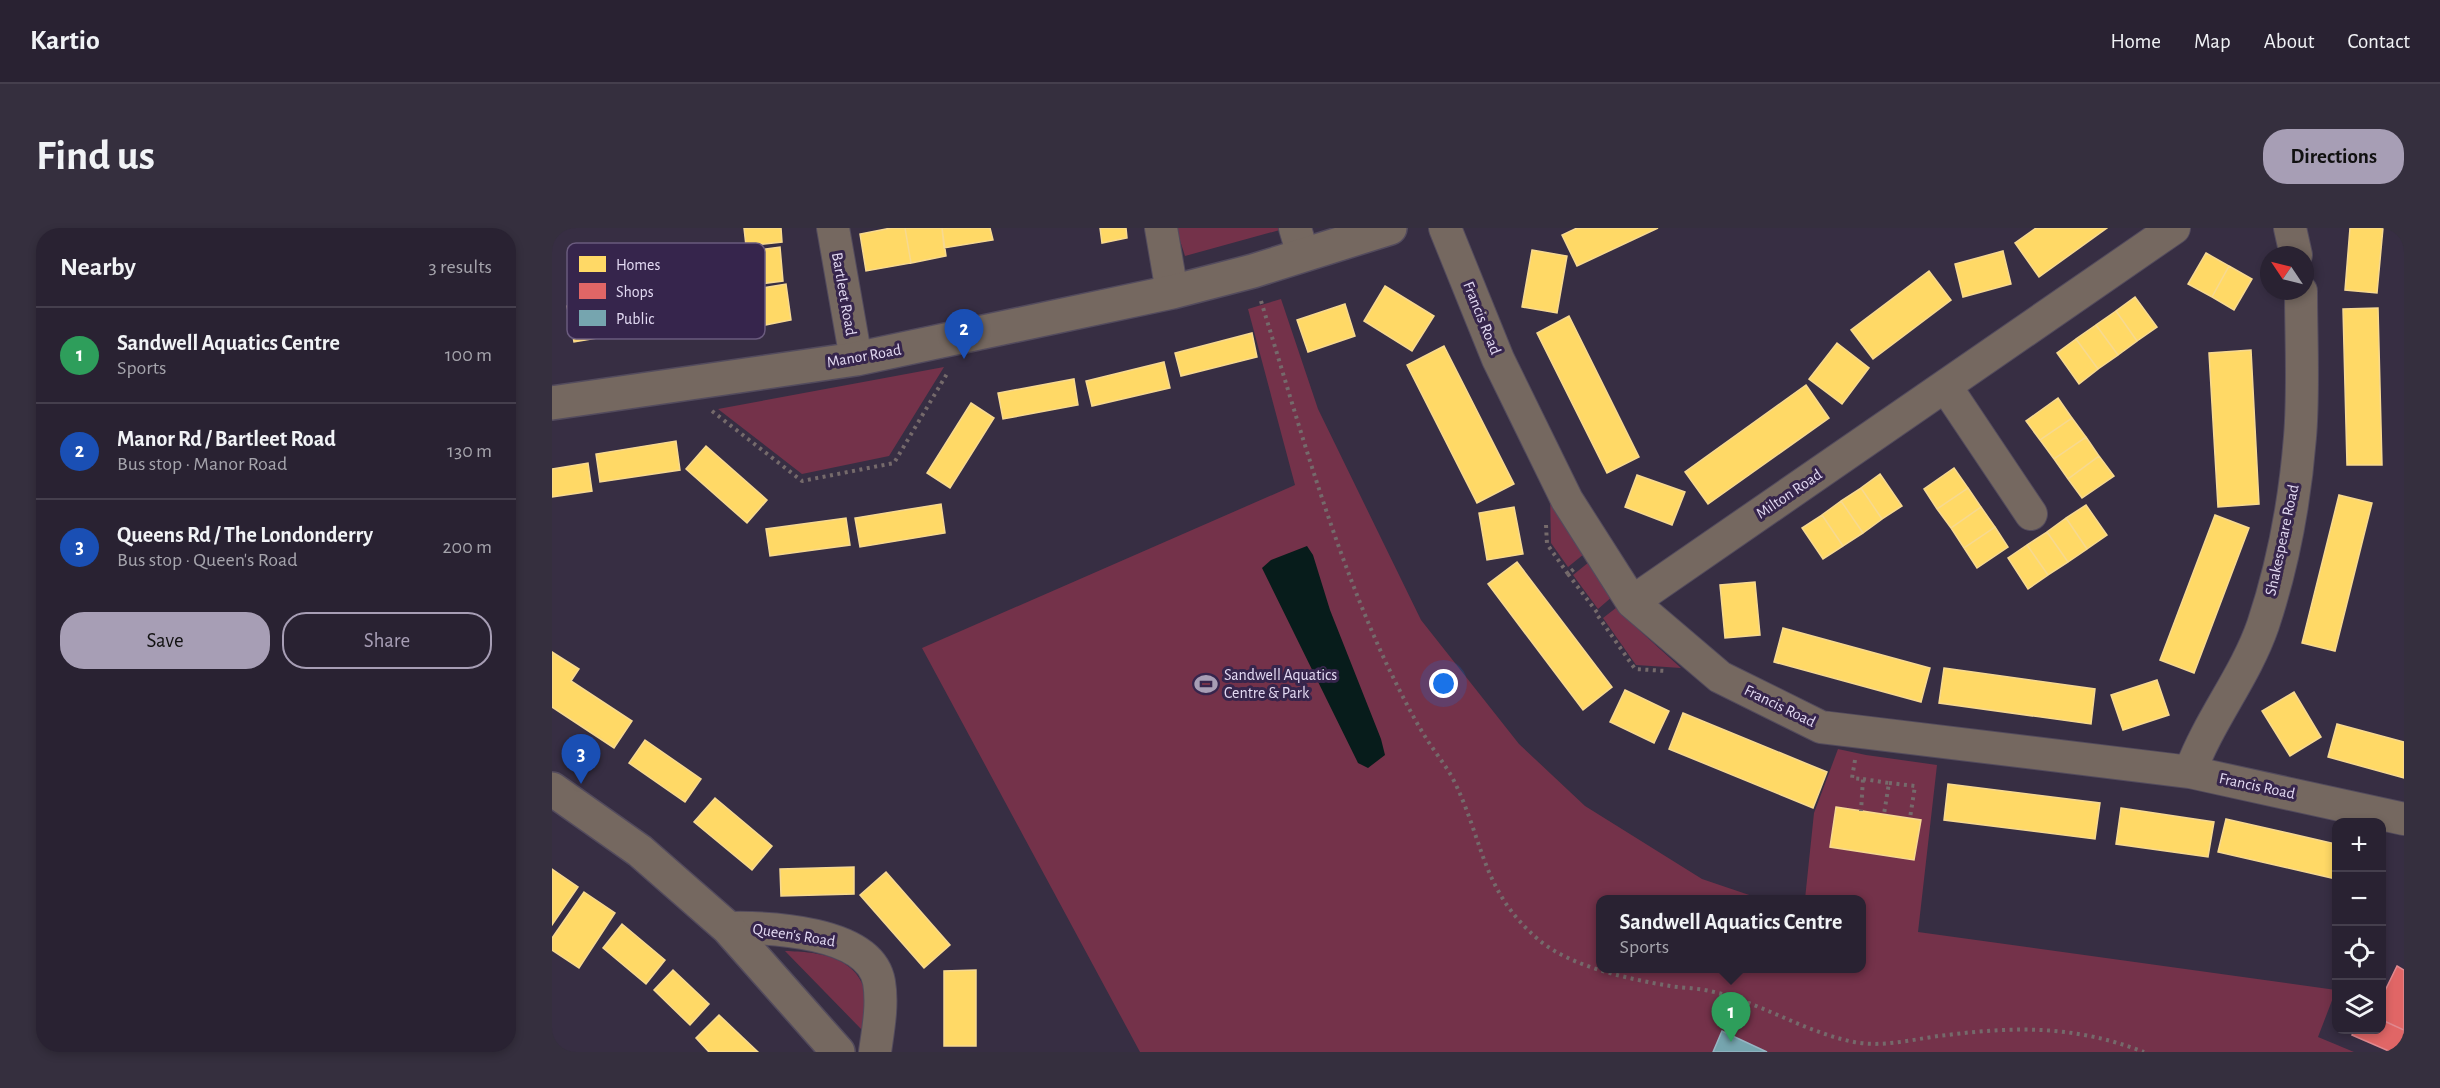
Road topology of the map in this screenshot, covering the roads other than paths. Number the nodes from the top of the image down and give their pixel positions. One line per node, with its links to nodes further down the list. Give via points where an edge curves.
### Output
1 (833, 228): 11 (street, Bartleet Road)
2 (1161, 228): 9 (street)
3 (1390, 228): 7 (street, Manor Road)
4 (1445, 228): 15 (street, Francis Road, via 1498,359 1567,500)
5 (2174, 228): 12 (street, Milton Road)
6 (2290, 228): 8 (street)
7 (1299, 241): 9 (street, Manor Road)
8 (2294, 246)
9 (1172, 292): 11 (street, Manor Road)
10 (2301, 300): 16 (street, Shakespeare Road, via 2301,435 2293,508 2262,626)
11 (856, 359): 13 (street, Manor Road)
12 (1946, 387): 14 (street); 15 (street, Milton Road)
13 (552, 403)
14 (2031, 514)
15 (1632, 602): 16 (street, Francis Road, via 1720,677 1821,726)
16 (2190, 772): 18 (street, Francis Road)
17 (552, 789): 19 (street, Queen's Road, via 640,851)
18 (2404, 819)
19 (728, 928): 20 (street, Queen's Road); 21 (street, Queen's Road, via 816,936 842,942 864,956 879,981)
20 (838, 1052)
21 (875, 1052)

